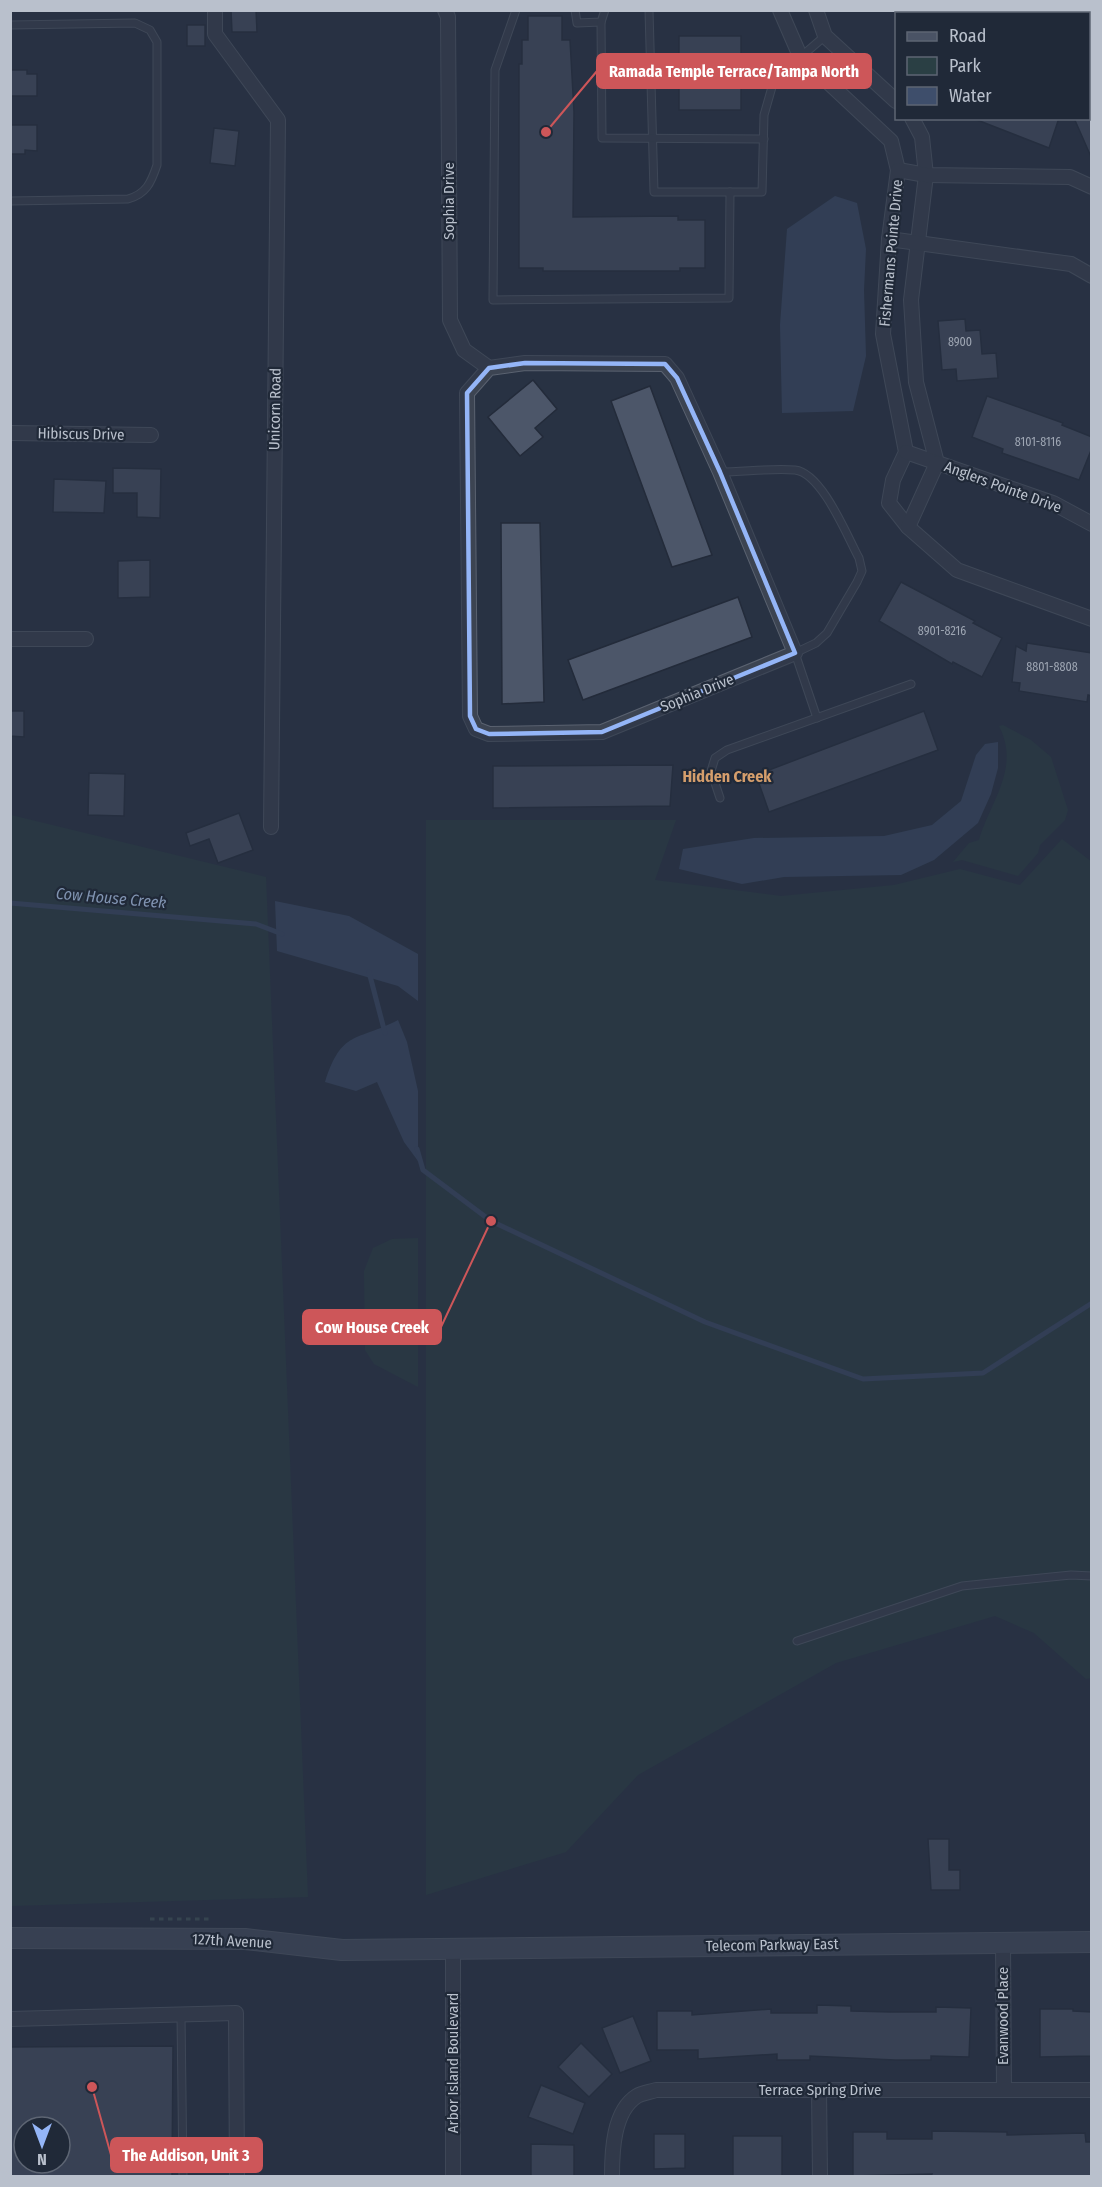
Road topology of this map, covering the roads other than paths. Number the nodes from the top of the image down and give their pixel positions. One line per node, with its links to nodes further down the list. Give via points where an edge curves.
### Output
1 (215, 10): 42 (street, Unicorn Road, via 215,34 278,120)
2 (516, 10): 20 (lane, via 495,70 493,300 729,298)
3 (575, 10): 9 (lane, via 577,23)
4 (605, 10): 9 (lane)
5 (649, 10): 15 (lane)
6 (780, 10): 12 (street, Fishermans Pointe Drive)
7 (816, 10): 11 (street)
8 (444, 13): 25 (street, Sophia Drive, via 450,320 464,350)
9 (601, 22): 15 (lane, via 602,138)
10 (10, 25): 21 (lane, via 135,23 150,30 157,42 157,87 156,165 152,180 141,195 128,199)
11 (825, 36): 12 (lane); 13 (street)
12 (800, 56): 16 (lane, via 774,80 764,115); 17 (street, Fishermans Pointe Drive, via 891,141)
13 (895, 99)
14 (913, 120): 18 (street, Fishermans Pointe Drive, via 922,137)
15 (652, 138): 16 (lane); 20 (lane, via 654,192)
16 (764, 138): 20 (lane, via 762,192)
17 (898, 170): 18 (street); 22 (street, Fishermans Pointe Drive)
18 (926, 175): 19 (street, Fishermans Pointe Drive, via 1070,177); 23 (street, Fishermans Pointe Drive)
19 (1092, 188)
20 (730, 192)
21 (10, 201)
22 (889, 238): 23 (street); 27 (street, Fishermans Pointe Drive, via 883,334)
23 (917, 242): 24 (street, Fishermans Pointe Drive, via 1071,264); 26 (street, Fishermans Pointe Drive, via 911,300)
24 (1092, 276)
25 (489, 368): 32 (street, via 525,363 665,363 676,378); 38 (street, Sophia Drive, via 467,393 470,716 476,729 489,734 602,732)
26 (916, 382): 27 (street); 31 (street, Fishermans Pointe Drive)
27 (891, 386): 30 (street, Fishermans Pointe Drive)
28 (10, 433): 29 (street, Hibiscus Drive)
29 (151, 435)
30 (906, 452): 31 (street); 34 (street, via 893,480 889,503)
31 (937, 463): 33 (street, Anglers Pointe Drive, via 1053,503); 34 (street, Anglers Pointe Drive)
32 (720, 472): 38 (street); 38 (lane, via 797,470 811,477 859,558 862,571 827,633)
33 (1092, 524)
34 (909, 528): 35 (street, via 957,570)
35 (1092, 619)
36 (10, 639): 37 (street)
37 (87, 639)
38 (795, 653): 40 (lane)
39 (910, 684): 40 (lane)
40 (817, 718): 41 (lane, via 727,750 715,758 711,771)
41 (720, 798)
42 (271, 827)
43 (1092, 1576): 44 (lane, via 962,1586)
44 (797, 1641)
45 (10, 1938): 48 (street, 127th Avenue, via 222,1938 342,1950)
46 (1003, 1942): 47 (street, Telecom Parkway East); 48 (street, Telecom Parkway East); 52 (street, Evanwood Place)
47 (1092, 1942)
48 (453, 1949): 56 (street, Arbor Island Boulevard)
49 (181, 2015): 50 (street); 54 (lane); 55 (street, via 236,2013)
50 (10, 2019)
51 (819, 2090): 52 (street, Terrace Spring Drive); 57 (street, Terrace Spring Drive, via 656,2090 636,2096 612,2140); 58 (street)
52 (1004, 2090): 53 (street, Terrace Spring Drive)
53 (1092, 2090)
54 (183, 2176)
55 (237, 2176)
56 (453, 2176)
57 (612, 2176)
58 (820, 2176)

